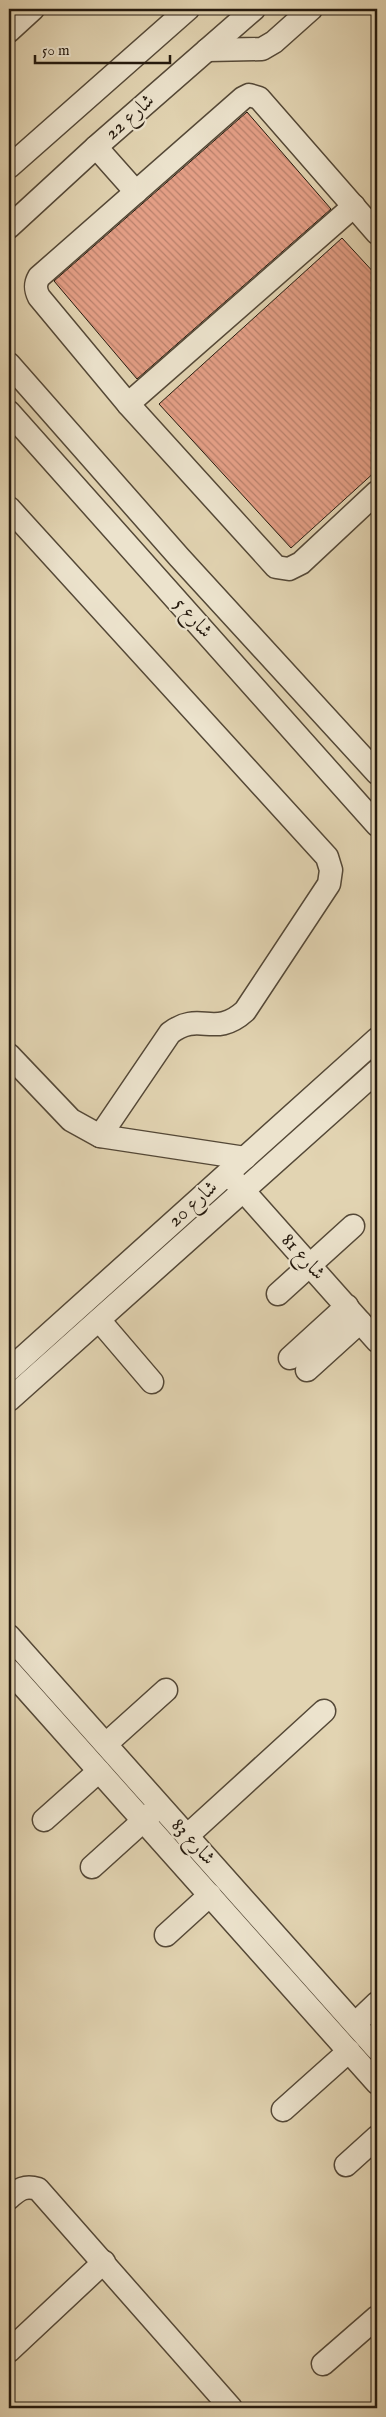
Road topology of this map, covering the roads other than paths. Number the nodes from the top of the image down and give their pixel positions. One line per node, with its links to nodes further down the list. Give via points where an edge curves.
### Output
1 (33, 9): 5 (street)
2 (188, 9): 8 (street)
3 (254, 9): 6 (street, شارع 22)
4 (311, 9): 6 (street, via 262,49)
5 (9, 31)
6 (207, 50): 7 (street, شارع 22)
7 (96, 147): 9 (street); 11 (street, شارع 22)
8 (9, 168)
9 (136, 192): 10 (street, via 243,98 253,95); 14 (street, via 36,283 40,297)
10 (354, 206): 12 (street); 14 (street)
11 (9, 227)
12 (377, 233)
13 (9, 364): 18 (street, شارع 5)
14 (128, 404): 16 (street, via 276,567 289,569 301,563)
15 (9, 412): 19 (street, شارع 5)
16 (377, 492)
17 (9, 508): 23 (street, via 327,857 331,870 330,884 245,1010 234,1020 220,1025 180,1024 170,1033)
18 (377, 774)
19 (377, 825)
20 (377, 1039): 24 (street, شارع 20)
21 (9, 1055): 23 (street, via 71,1120)
22 (377, 1071): 26 (street, شارع 20)
23 (100, 1136): 24 (street)
24 (245, 1158): 25 (street, شارع 20)
25 (228, 1173): 26 (street, شارع 81); 34 (street, شارع 20)
26 (244, 1191): 28 (street, شارع 81); 31 (street, شارع 20)
27 (353, 1226): 28 (street)
28 (310, 1265): 29 (street); 30 (street, شارع 81)
29 (278, 1294)
30 (353, 1314): 32 (street, شارع 81); 33 (street)
31 (98, 1320): 35 (street); 36 (street, شارع 20)
32 (377, 1341)
33 (298, 1364)
34 (9, 1370)
35 (152, 1382)
36 (9, 1400)
37 (9, 1636): 41 (street, شارع 83)
38 (9, 1672): 42 (street, شارع 83)
39 (166, 1690): 41 (street)
40 (324, 1712): 46 (street)
41 (106, 1744): 43 (street, شارع 83)
42 (99, 1771): 44 (street); 45 (street, شارع 83)
43 (160, 1806): 45 (street); 46 (street, شارع 83)
44 (44, 1820)
45 (143, 1821): 47 (street); 48 (street, شارع 83)
46 (187, 1836): 51 (street, شارع 83)
47 (92, 1867)
48 (210, 1895): 49 (street); 53 (street, شارع 83)
49 (166, 1935)
50 (377, 2003): 51 (street)
51 (355, 2024): 52 (street, شارع 83)
52 (377, 2049)
53 (349, 2051): 54 (street, شارع 83); 55 (street)
54 (377, 2083)
55 (283, 2110)
56 (377, 2137): 57 (street)
57 (346, 2165)
58 (9, 2198): 59 (street, via 18,2189 28,2186 38,2189)
59 (104, 2262): 61 (street); 63 (street)
60 (377, 2317): 62 (street)
61 (9, 2351)
62 (323, 2364)
63 (232, 2408)

